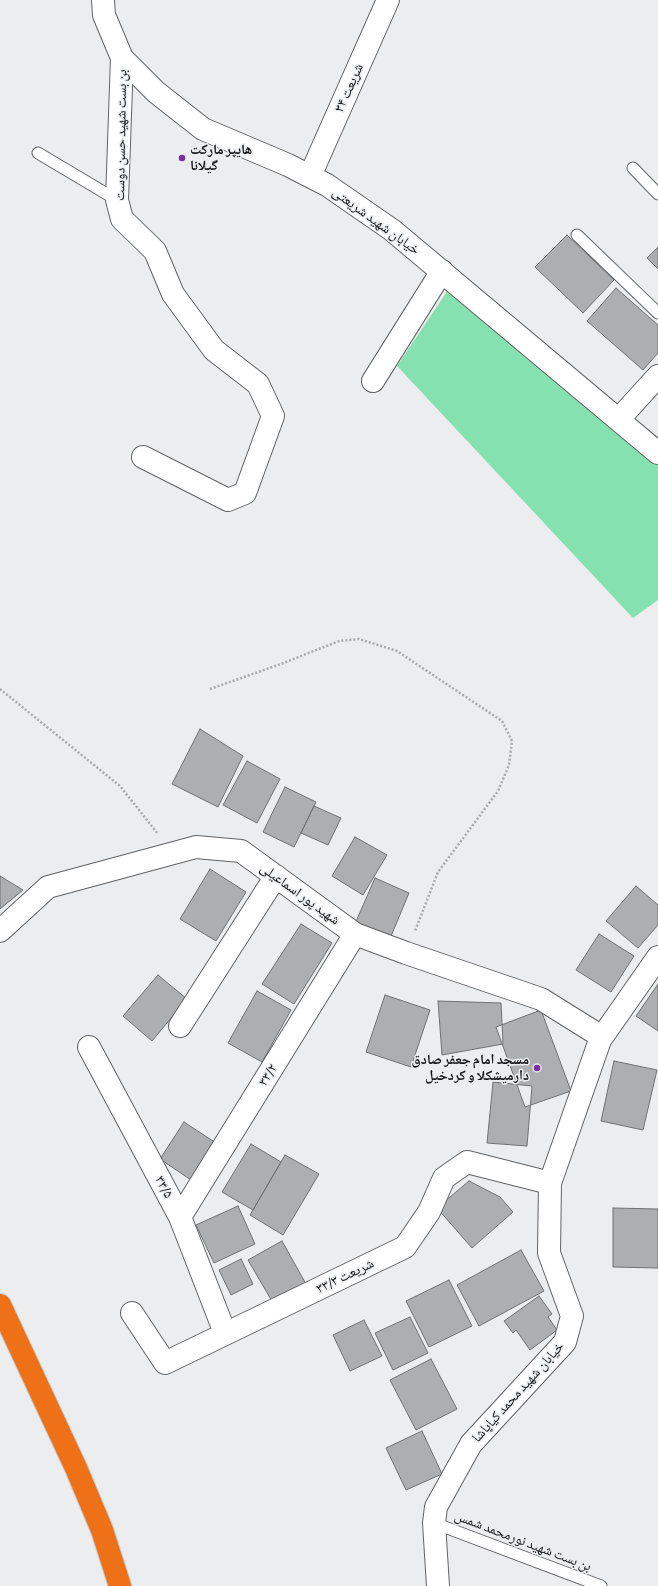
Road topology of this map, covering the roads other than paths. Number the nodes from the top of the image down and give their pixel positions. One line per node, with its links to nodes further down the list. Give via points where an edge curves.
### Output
1 (103, 0): 3 (street, خیابان شهید شریعتی, via 104,14)
2 (388, 0): 6 (street, شریعت ۳۴)
3 (122, 58): 6 (street, خیابان شهید شریعتی, via 156,92 203,128); 8 (street, بن بست شهید حسن دوست)
4 (38, 153): 8 (lane)
5 (633, 168): 7 (lane)
6 (310, 176): 10 (street, خیابان شهید شریعتی, via 392,230)
7 (658, 194)
8 (117, 200): 16 (street, بن بست شهید حسن دوست, via 122,219 155,251 173,294 214,350 258,384 273,416 245,493 228,500)
9 (577, 235): 11 (lane)
10 (442, 271): 13 (street); 14 (street, خیابان شهید شریعتی)
11 (658, 313)
12 (658, 376): 14 (street)
13 (373, 381)
14 (619, 419): 15 (street, خیابان شهید شریعتی)
15 (658, 453)
16 (143, 457)
17 (276, 876): 18 (street, شهید پور اسماعیلی, via 241,851 196,847 48,887); 19 (street, شهید پور اسماعیلی); 21 (street)
18 (0, 931)
19 (355, 934): 22 (street, شهید پور اسماعیلی, via 541,999); 25 (street, ۳۳/۲)
20 (658, 957): 22 (street, خیابان شهید محمد کیاپاشا)
21 (180, 1026)
22 (602, 1037): 24 (street, خیابان شهید محمد کیاپاشا)
23 (89, 1047): 25 (street, ۳۳/۵)
24 (550, 1183): 28 (street, شریعت ۳۳/۳, via 467,1162 444,1178 429,1212 406,1246); 29 (street, خیابان شهید محمد کیاپاشا, via 549,1253 572,1316 565,1342 471,1444 436,1507)
25 (180, 1217): 28 (street, ۳۳/۵)
26 (0, 1304): 30 (highway, via 76,1468 102,1530)
27 (132, 1313): 28 (street, شریعت ۳۳/۳, via 165,1363)
28 (225, 1333)
29 (434, 1523): 31 (street, خیابان شهید محمد کیاپاشا); 32 (lane, بن بست شهید نورمحمد شمس)
30 (120, 1586)
31 (438, 1586)
32 (601, 1586)

